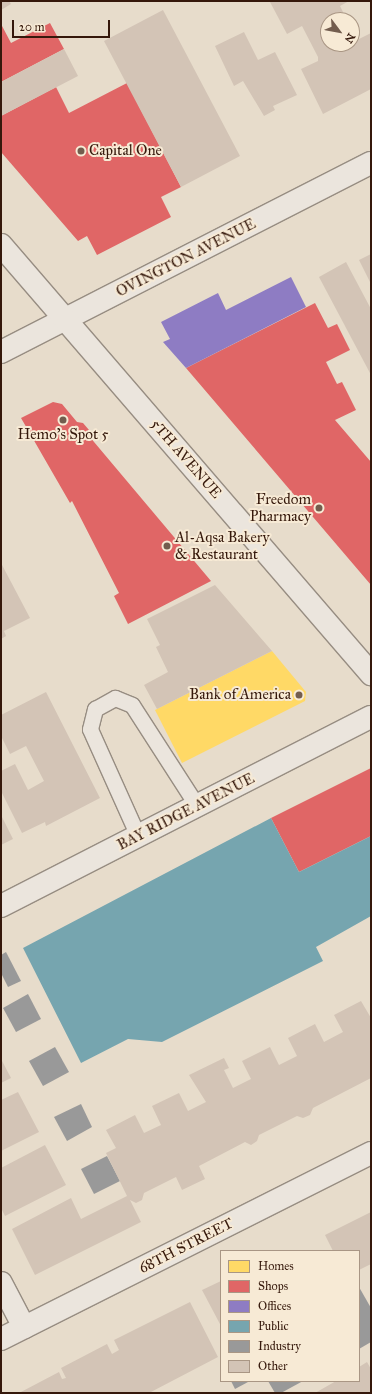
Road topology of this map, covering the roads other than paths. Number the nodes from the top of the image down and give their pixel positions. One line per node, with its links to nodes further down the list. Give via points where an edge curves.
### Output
1 (371, 163): 3 (street, OVINGTON AVENUE)
2 (1, 244): 3 (street, 5TH AVENUE)
3 (66, 319): 4 (street, OVINGTON AVENUE); 5 (street, 5TH AVENUE)
4 (1, 352)
5 (371, 674)
6 (371, 717): 7 (street, BAY RIDGE AVENUE)
7 (197, 806): 8 (street, BAY RIDGE AVENUE); 8 (lane, via 132,705 115,698 95,709 90,729)
8 (138, 836): 9 (street, BAY RIDGE AVENUE)
9 (1, 906)
10 (371, 1153): 12 (street, 68TH STREET)
11 (1, 1283): 12 (street)
12 (24, 1327): 13 (street, 68TH STREET)
13 (1, 1339)

